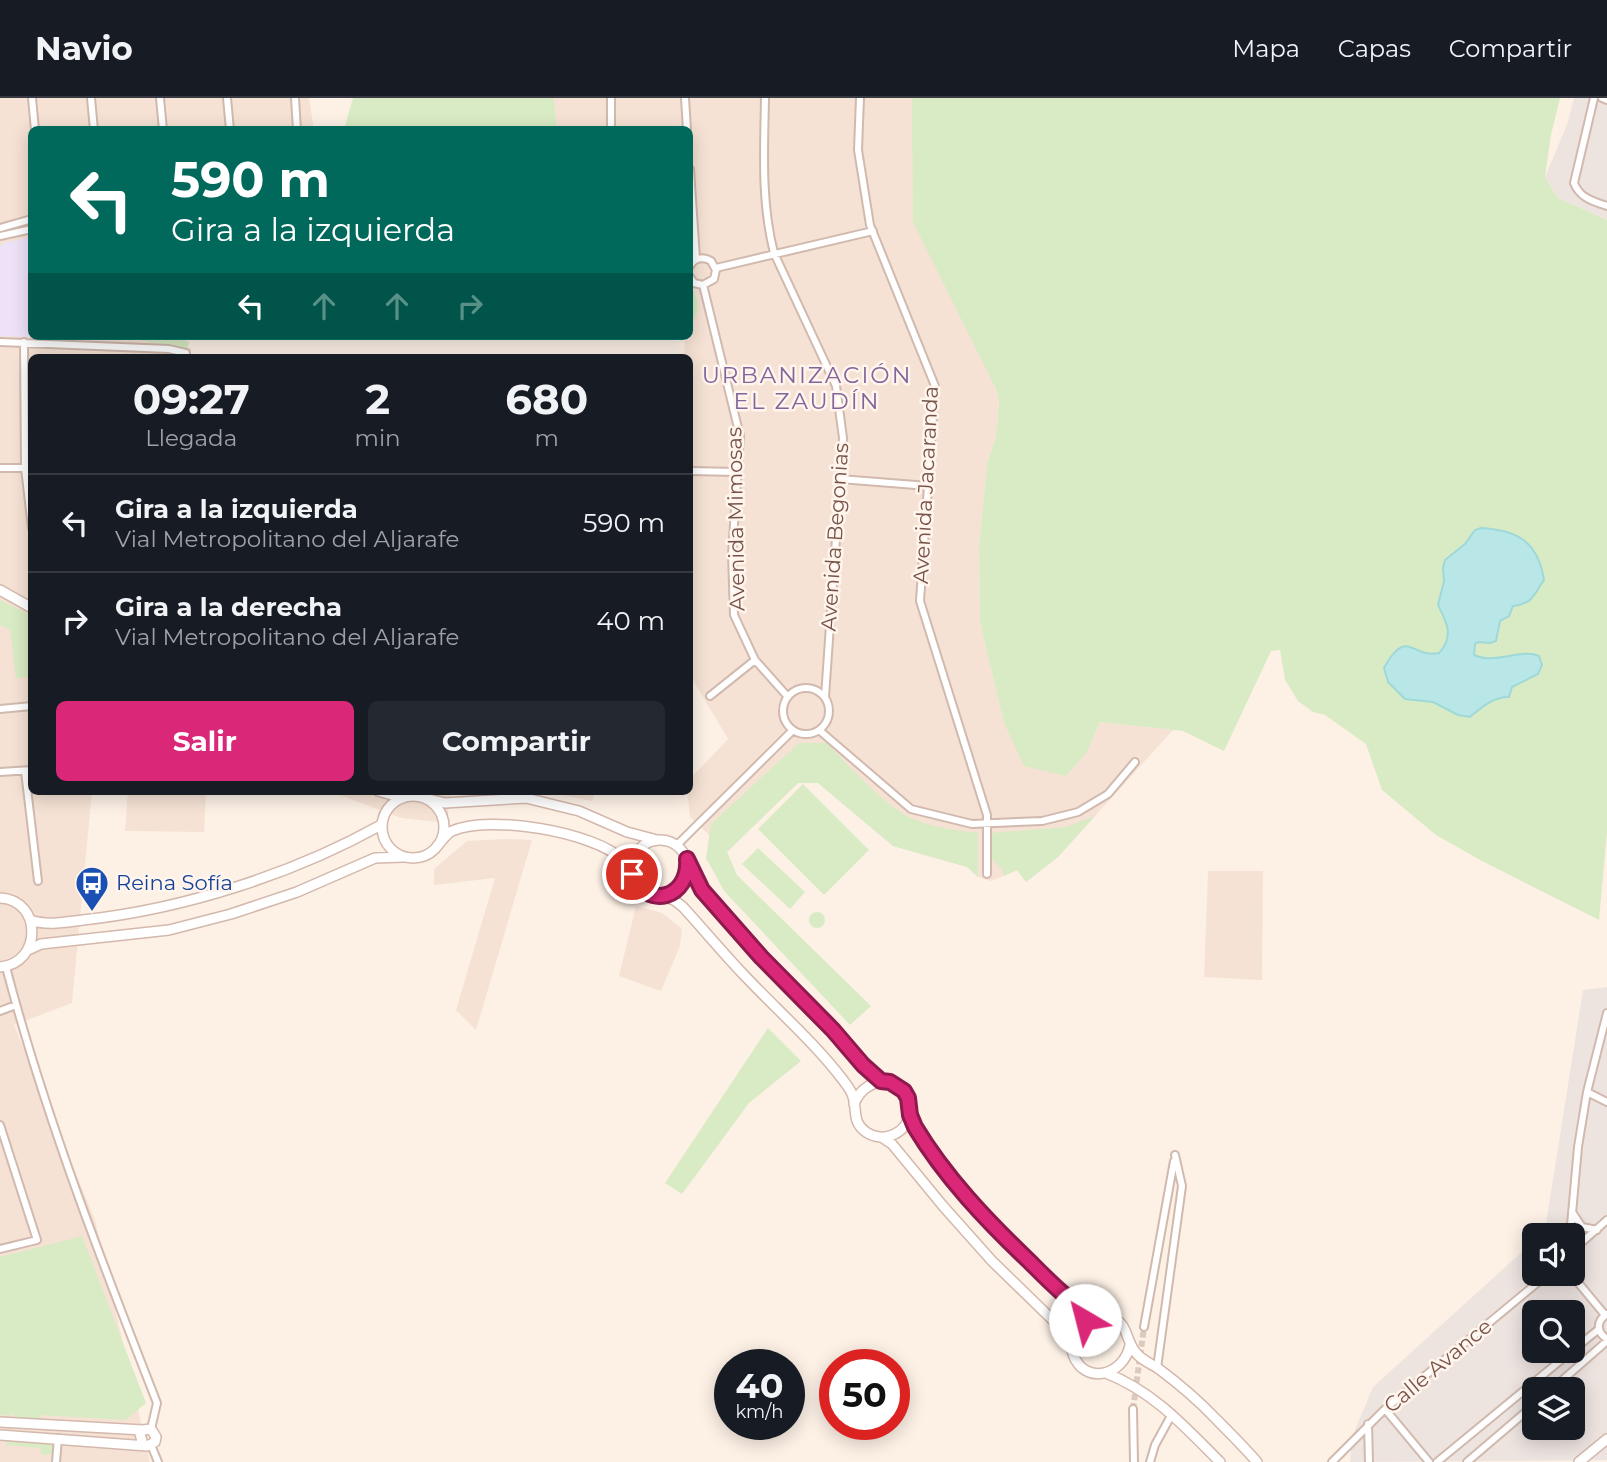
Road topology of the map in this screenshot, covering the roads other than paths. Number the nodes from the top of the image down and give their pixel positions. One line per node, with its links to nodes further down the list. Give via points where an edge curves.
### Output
1 (32, 98): 11 (street)
2 (91, 98): 12 (street)
3 (160, 98): 13 (street)
4 (227, 98): 14 (street)
5 (295, 98): 15 (street)
6 (611, 98): 16 (street)
7 (685, 98): 17 (street)
8 (765, 98): 25 (street, Avenida Begonias, via 764,197)
9 (860, 98): 23 (street, Avenida Jacaranda, via 858,150)
10 (1594, 98): 18 (street, via 1574,183 1584,198)
11 (35, 126)
12 (93, 126)
13 (163, 126)
14 (230, 126)
15 (297, 126)
16 (611, 126)
17 (687, 126)
18 (1607, 206)
19 (693, 214): 26 (street)
20 (28, 220): 21 (street)
21 (0, 228)
22 (28, 230): 24 (street)
23 (873, 231): 25 (street); 40 (street, Avenida Jacaranda, via 935,386)
24 (0, 236)
25 (774, 253): 28 (street); 39 (street, Avenida Begonias, via 836,386 843,438)
26 (696, 259): 27 (street); 28 (street, via 707,258)
27 (693, 262)
28 (716, 268): 30 (street, via 714,279)
29 (693, 281): 30 (street)
30 (703, 285): 38 (street, Avenida Mimosas, via 740,436)
31 (0, 342): 32 (street)
32 (24, 342): 33 (street, via 169,349); 34 (street)
33 (183, 354)
34 (28, 402): 36 (street)
35 (0, 468): 36 (street)
36 (28, 468)
37 (693, 471): 38 (street)
38 (736, 472): 43 (street, Avenida Mimosas, via 734,615)
39 (840, 479): 40 (street); 45 (street, Avenida Begonias)
40 (928, 486): 60 (street, Avenida Jacaranda, via 920,601 987,815)
41 (1, 591): 42 (main road)
42 (28, 606)
43 (755, 660): 44 (street); 46 (street, Avenida Mimosas)
44 (710, 695)
45 (825, 697): 46 (street, via 804,688); 50 (street, via 828,718)
46 (788, 698): 49 (street, via 783,713)
47 (28, 706): 48 (street)
48 (0, 709)
49 (793, 730): 50 (street, via 809,734); 63 (street)
50 (819, 730): 60 (street, via 911,810 955,822)
51 (1135, 762): 60 (street, via 1108,794 1078,812 1042,821)
52 (28, 770): 53 (street)
53 (0, 772)
54 (30, 795): 69 (street)
55 (380, 795): 59 (main road)
56 (392, 795): 58 (main road)
57 (421, 797): 58 (main road); 62 (main road, via 445,803 526,798); 64 (main road, via 434,805 443,819)
58 (403, 798): 59 (main road)
59 (390, 806): 61 (main road)
60 (986, 824): 68 (street, Avenida Jacaranda)
61 (381, 825): 65 (main road, via 387,846); 72 (main road, via 289,867 207,895 106,918 52,923)
62 (657, 839): 63 (main road); 67 (main road, via 640,847)
63 (677, 845): 66 (main road)
64 (437, 846): 65 (main road, via 426,856); 67 (main road, via 450,832 464,827 536,827 605,848 624,861)
65 (403, 857): 73 (main road, via 374,858 297,892 181,927 41,944)
66 (687, 859): 71 (main road, via 685,880); 80 (main road, via 702,890)
67 (632, 874): 71 (main road, via 639,887)
68 (987, 874)
69 (38, 881)
70 (2, 895): 72 (main road, via 23,908)
71 (662, 896): 83 (main road, via 683,907 806,1037 843,1080)
72 (30, 919): 73 (main road, via 33,931)
73 (28, 950): 74 (main road, via 17,962)
74 (3, 967): 75 (street)
75 (16, 1004): 76 (street); 113 (street, via 86,1224 157,1403)
76 (0, 1011)
77 (1607, 1013): 79 (street)
78 (1607, 1035): 79 (street)
79 (1598, 1048): 81 (street)
80 (881, 1081): 83 (main road, via 864,1088); 84 (main road, via 904,1091)
81 (1587, 1092): 82 (street); 87 (street)
82 (1607, 1102)
83 (854, 1104): 86 (main road, via 860,1128)
84 (910, 1115): 86 (main road, via 900,1131); 96 (main road, via 965,1195 1075,1305)
85 (0, 1125): 92 (street, via 37,1240)
86 (883, 1138): 101 (main road, via 992,1261 1064,1331)
87 (1572, 1212): 89 (street); 90 (street, via 1582,1227)
88 (1607, 1220): 90 (street)
89 (1571, 1223)
90 (1597, 1230): 91 (street)
91 (1585, 1240)
92 (0, 1250)
93 (1534, 1286): 108 (street, Calle Avance)
94 (1582, 1286): 95 (street)
95 (1606, 1314): 98 (street)
96 (1095, 1316): 101 (main road, via 1079,1325); 102 (main road, via 1119,1321)
97 (1144, 1327): 104 (street, via 1175,1155 1182,1186)
98 (1599, 1329): 99 (street); 100 (street)
99 (1585, 1340)
100 (1607, 1340): 106 (street)
101 (1071, 1344): 105 (main road, via 1082,1368)
102 (1130, 1345): 104 (main road); 105 (main road, via 1123,1364)
103 (1557, 1363): 127 (street)
104 (1157, 1368): 123 (main road, via 1212,1414)
105 (1106, 1373): 109 (main road, via 1132,1383)
106 (1566, 1377)
107 (1133, 1409): 120 (street)
108 (1385, 1409): 112 (street, Calle Avance); 126 (street)
109 (1172, 1414): 121 (street); 122 (main road)
110 (1522, 1415): 128 (street)
111 (0, 1422): 113 (main road)
112 (1368, 1424): 124 (street, Calle Avance); 125 (street)
113 (147, 1430): 117 (main road, via 139,1440); 117 (main road, via 156,1437)
114 (0, 1435): 115 (main road)
115 (58, 1438): 117 (main road); 118 (street)
116 (1607, 1439): 129 (main road)
117 (147, 1445): 119 (street)
118 (55, 1462)
119 (158, 1462)
120 (1134, 1462)
121 (1150, 1462)
122 (1220, 1462)
123 (1257, 1462)
124 (1332, 1462)
125 (1369, 1462)
126 (1429, 1462)
127 (1437, 1462)
128 (1467, 1462)
129 (1579, 1462)

